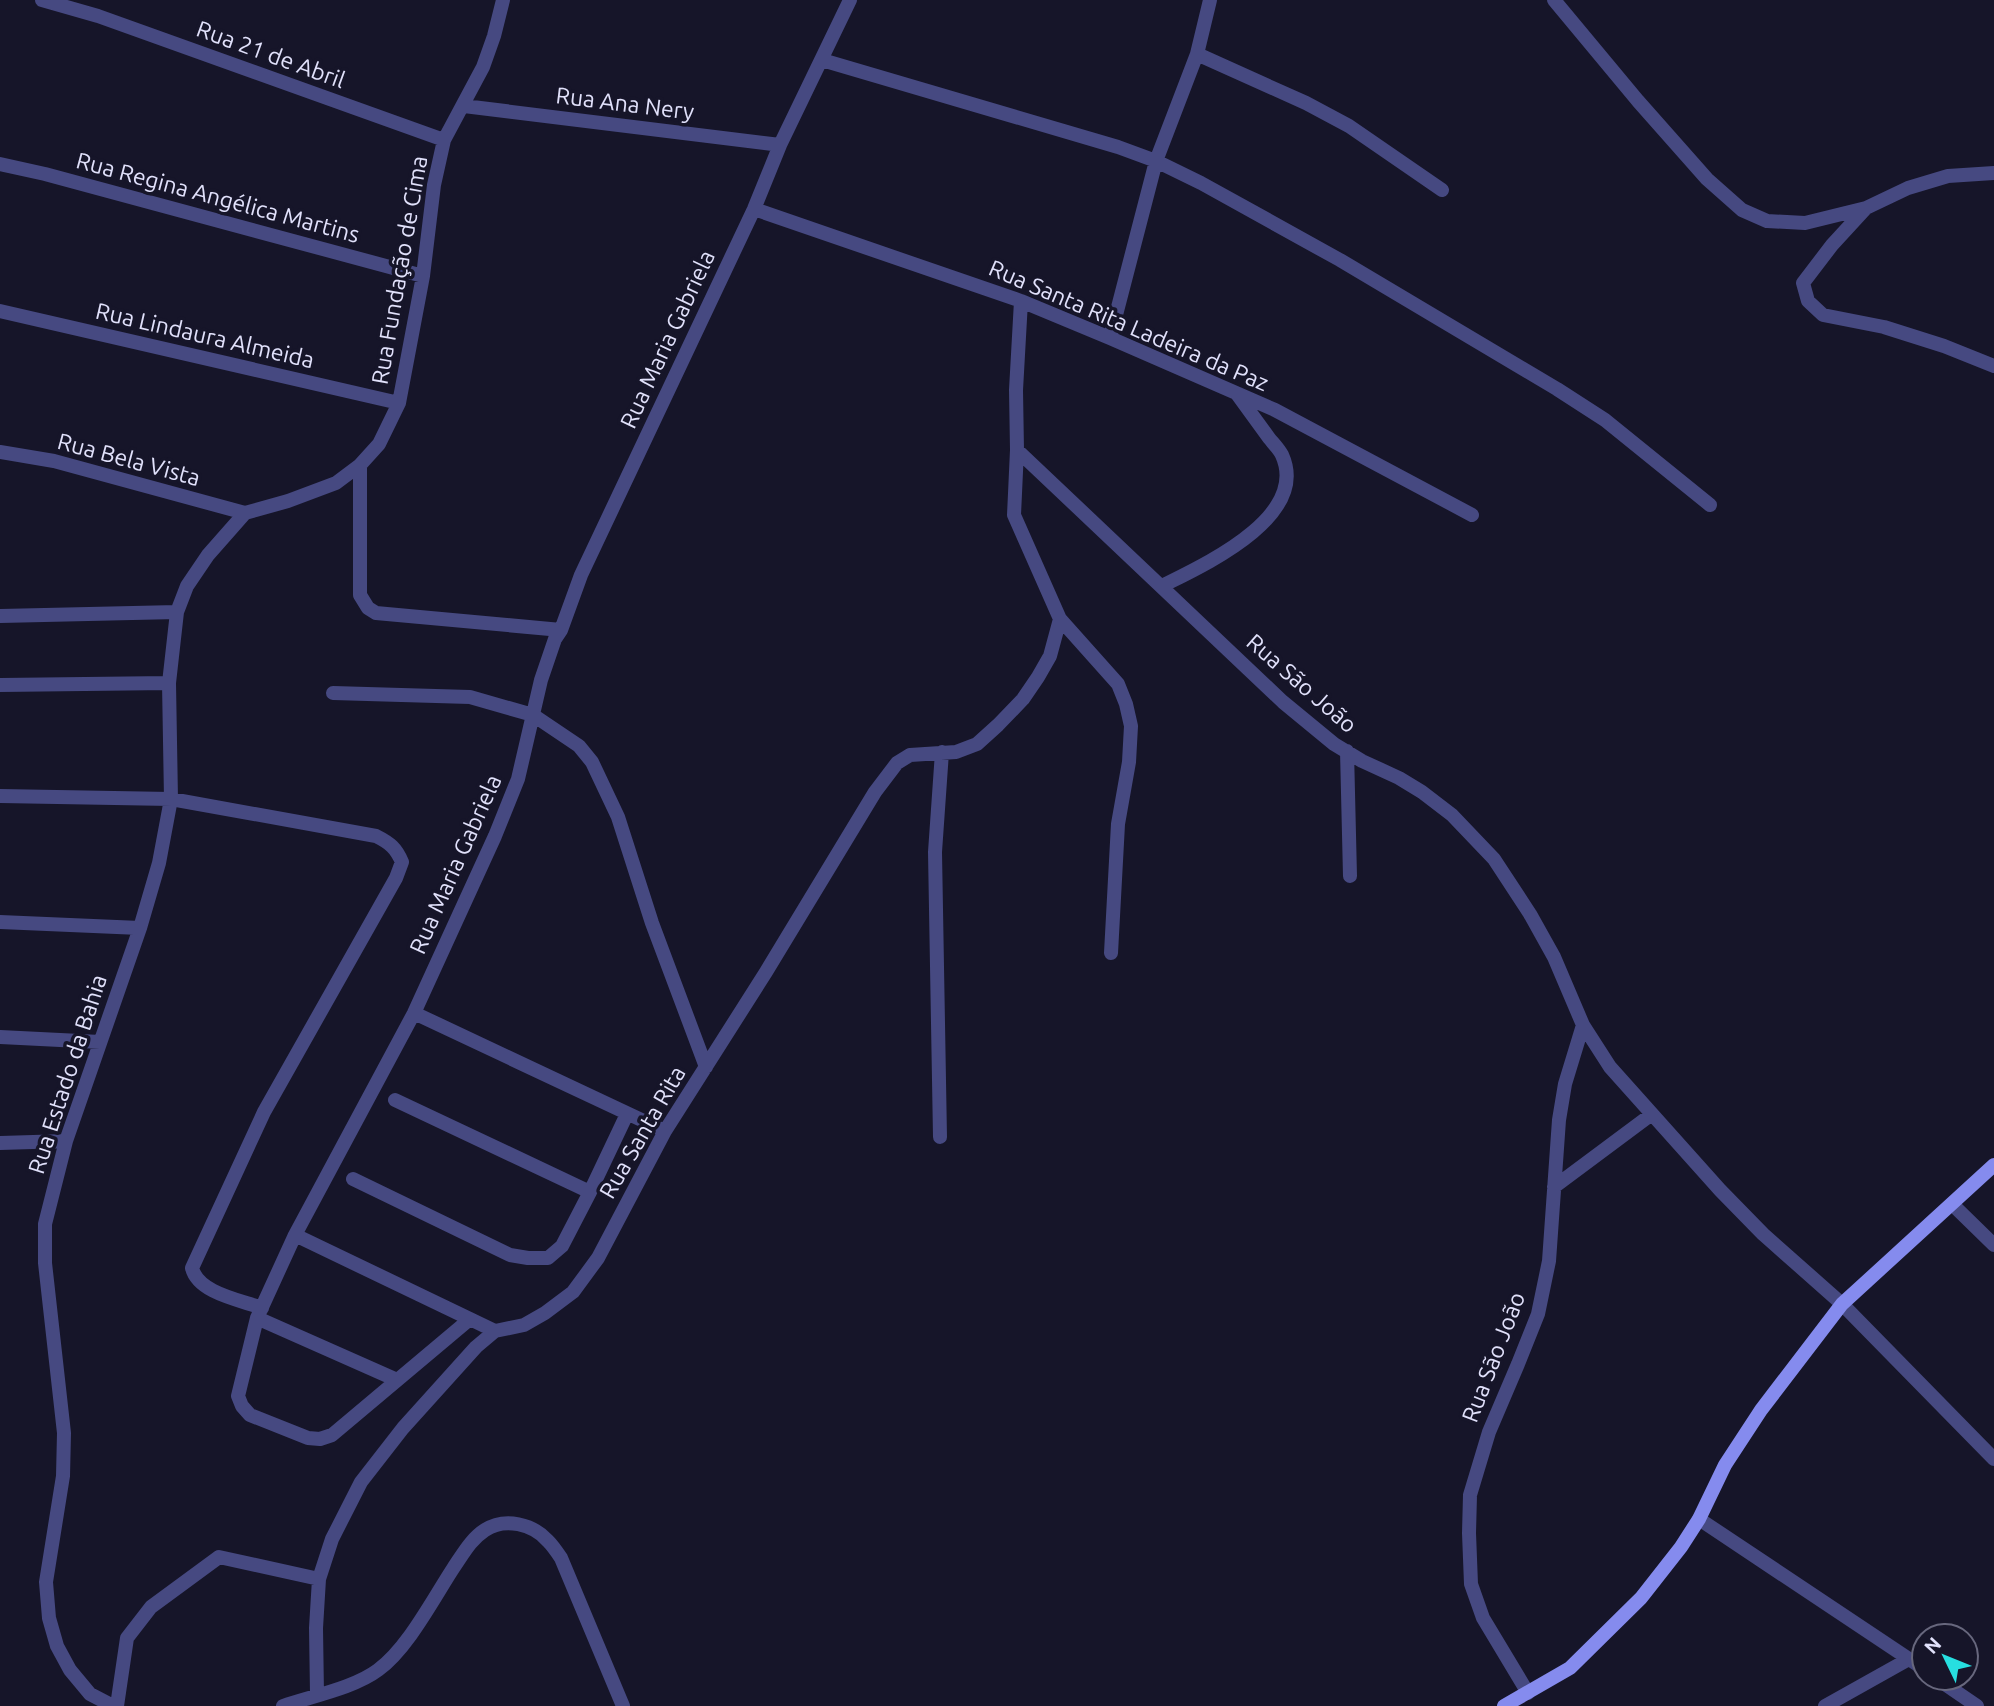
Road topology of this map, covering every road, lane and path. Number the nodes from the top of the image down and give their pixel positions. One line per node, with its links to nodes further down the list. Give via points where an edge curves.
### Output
1 (42, 0): 9 (street, Rua 21 de Abril)
2 (503, 0): 8 (street, Rua Fundação de Cima, via 487,57)
3 (850, 0): 7 (street, Rua Maria Gabriela)
4 (1210, 0): 6 (street)
5 (1554, 0): 15 (street, via 1707,179 1742,210 1767,221 1805,223)
6 (1197, 54): 11 (street); 14 (street, via 1349,126)
7 (822, 60): 10 (street, Rua Maria Gabriela); 11 (street)
8 (464, 106): 9 (street, Rua Fundação de Cima); 10 (street, Rua Ana Nery)
9 (444, 139): 17 (street, Rua Fundação de Cima)
10 (780, 145): 16 (street, Rua Maria Gabriela)
11 (1156, 161): 20 (street); 27 (street, via 1340,260 1557,389 1605,419)
12 (0, 164): 17 (street, Rua Regina Angélica Martins)
13 (1994, 173): 15 (street, via 1948,176)
14 (1442, 190)
15 (1866, 208): 21 (street, via 1803,283 1808,301 1823,315 1884,327)
16 (754, 209): 18 (street, Rua Santa Rita Ladeira da Paz); 34 (street, Rua Maria Gabriela, via 581,575)
17 (423, 276): 23 (street, Rua Fundação de Cima)
18 (1021, 301): 20 (street, Rua Santa Rita Ladeira da Paz); 24 (street)
19 (0, 311): 23 (street, Rua Lindaura Almeida)
20 (1110, 338): 22 (street, Rua Santa Rita Ladeira da Paz)
21 (1994, 366)
22 (1235, 392): 29 (street, Rua Santa Rita Ladeira da Paz); 30 (street, via 1282,455 1288,478 1279,501 1258,529 1221,556)
23 (399, 403): 26 (street, Rua Fundação de Cima, via 379,444)
24 (1017, 450): 30 (street, Rua São João); 33 (street, via 1014,515)
25 (0, 452): 28 (street, Rua Bela Vista, via 54,461)
26 (360, 465): 28 (street, Rua Fundação de Cima, via 336,483); 34 (street, via 360,595 368,608)
27 (1710, 505)
28 (245, 513): 31 (street, Rua Estado da Bahia, via 201,565)
29 (1472, 515)
30 (1162, 586): 39 (street, Rua São João, via 1283,702)
31 (177, 612): 32 (street); 35 (street, Rua Estado da Bahia)
32 (0, 616)
33 (1060, 619): 40 (street, Rua Santa Rita, via 1050,656 1023,699 977,744); 46 (street, via 1118,684 1131,726 1118,824)
34 (561, 631): 38 (street, Rua Maria Gabriela)
35 (169, 683): 36 (street); 42 (street, Rua Estado da Bahia)
36 (0, 685)
37 (332, 693): 38 (street, via 470,697)
38 (533, 715): 47 (street, Rua Maria Gabriela, via 518,779); 51 (street, via 579,746 592,762 618,817)
39 (1346, 751): 43 (street); 48 (street, Rua São João, via 1422,792 1452,815 1494,859 1530,914)
40 (942, 752): 51 (street, Rua Santa Rita, via 911,755 897,763 875,792); 56 (street, via 935,852)
41 (0, 796): 42 (street)
42 (171, 799): 45 (street, Rua Estado da Bahia); 68 (street, via 376,836 390,842 401,862 264,1112 192,1268 205,1287)
43 (1350, 876)
44 (0, 922): 45 (street)
45 (140, 928): 50 (street, Rua Estado da Bahia)
46 (1111, 953)
47 (414, 1013): 53 (street); 65 (street, Rua Maria Gabriela)
48 (1583, 1025): 54 (street, Rua São João, via 1610,1067); 62 (street, Rua São João, via 1565,1084)
49 (0, 1037): 50 (street)
50 (100, 1042): 57 (street, Rua Estado da Bahia)
51 (706, 1068): 55 (street, Rua Santa Rita)
52 (395, 1100): 63 (street)
53 (627, 1114): 55 (street); 63 (street)
54 (1652, 1115): 62 (street); 67 (street, Rua São João, via 1763,1234)
55 (666, 1131): 70 (street, Rua Santa Rita, via 598,1258 573,1292 524,1325)
56 (940, 1136)
57 (66, 1141): 58 (street); 79 (street, Rua Estado da Bahia, via 45,1224 45,1263 64,1433 63,1476 46,1582 49,1618 70,1670 90,1694)
58 (0, 1143)
59 (1994, 1165): 60 (street)
60 (1987, 1177): 64 (street)
61 (352, 1179): 63 (street, via 510,1255 528,1258 548,1258 562,1246)
62 (1554, 1188): 77 (street, Rua São João, via 1549,1261 1538,1314 1489,1432 1470,1495 1471,1584 1483,1618)
63 (590, 1192)
64 (1952, 1204): 66 (street); 67 (street)
65 (295, 1235): 68 (street, Rua Maria Gabriela); 69 (street)
66 (1994, 1245)
67 (1842, 1304): 72 (street, Rua São João); 73 (street, via 1761,1409 1725,1465)
68 (260, 1313): 71 (street); 71 (street, Rua Maria Gabriela, via 237,1396 250,1415 320,1439 332,1435)
69 (470, 1319): 70 (street); 71 (street, Rua Maria Gabriela)
70 (495, 1331): 74 (street, Rua Santa Rita, via 412,1418 361,1482 332,1539)
71 (397, 1380)
72 (1994, 1459)
73 (1699, 1518): 75 (street); 77 (street, via 1649,1588 1613,1627 1570,1668)
74 (319, 1579): 78 (street, Rua Santa Rita); 79 (street, via 219,1557 151,1607 127,1638)
75 (1909, 1659): 83 (street)
76 (1957, 1692): 84 (street)
77 (1528, 1693): 82 (street)
78 (317, 1694): 80 (street); 81 (street, via 352,1684 378,1670 402,1647 469,1545 485,1530 520,1523 547,1539 561,1558)
79 (115, 1706)
80 (283, 1706)
81 (624, 1706)
82 (1504, 1706)
83 (1825, 1706)
84 (1977, 1706)

